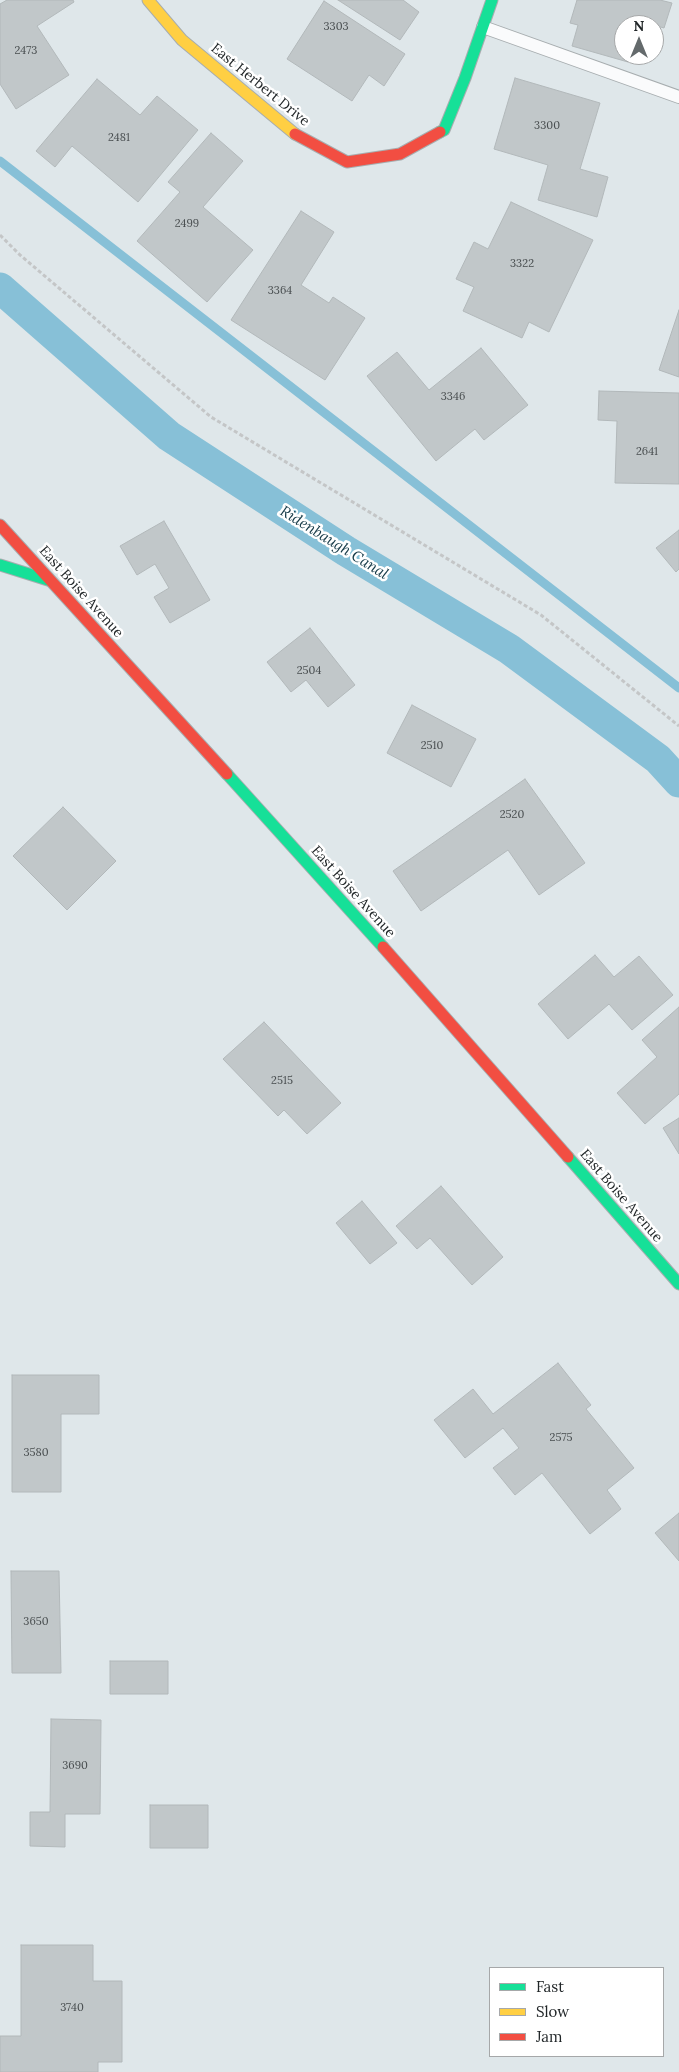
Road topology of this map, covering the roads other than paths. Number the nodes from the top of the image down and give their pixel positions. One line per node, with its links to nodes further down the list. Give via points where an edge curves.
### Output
1 (148, 0): 3 (street, East Herbert Drive, via 182,40 297,136 347,162 400,154 444,130)
2 (492, 0): 3 (street)
3 (483, 27): 4 (lane)
4 (679, 97)
5 (0, 525): 7 (street, East Boise Avenue)
6 (0, 564): 7 (street)
7 (51, 581): 8 (street, East Boise Avenue, via 351,911)
8 (679, 1284)

